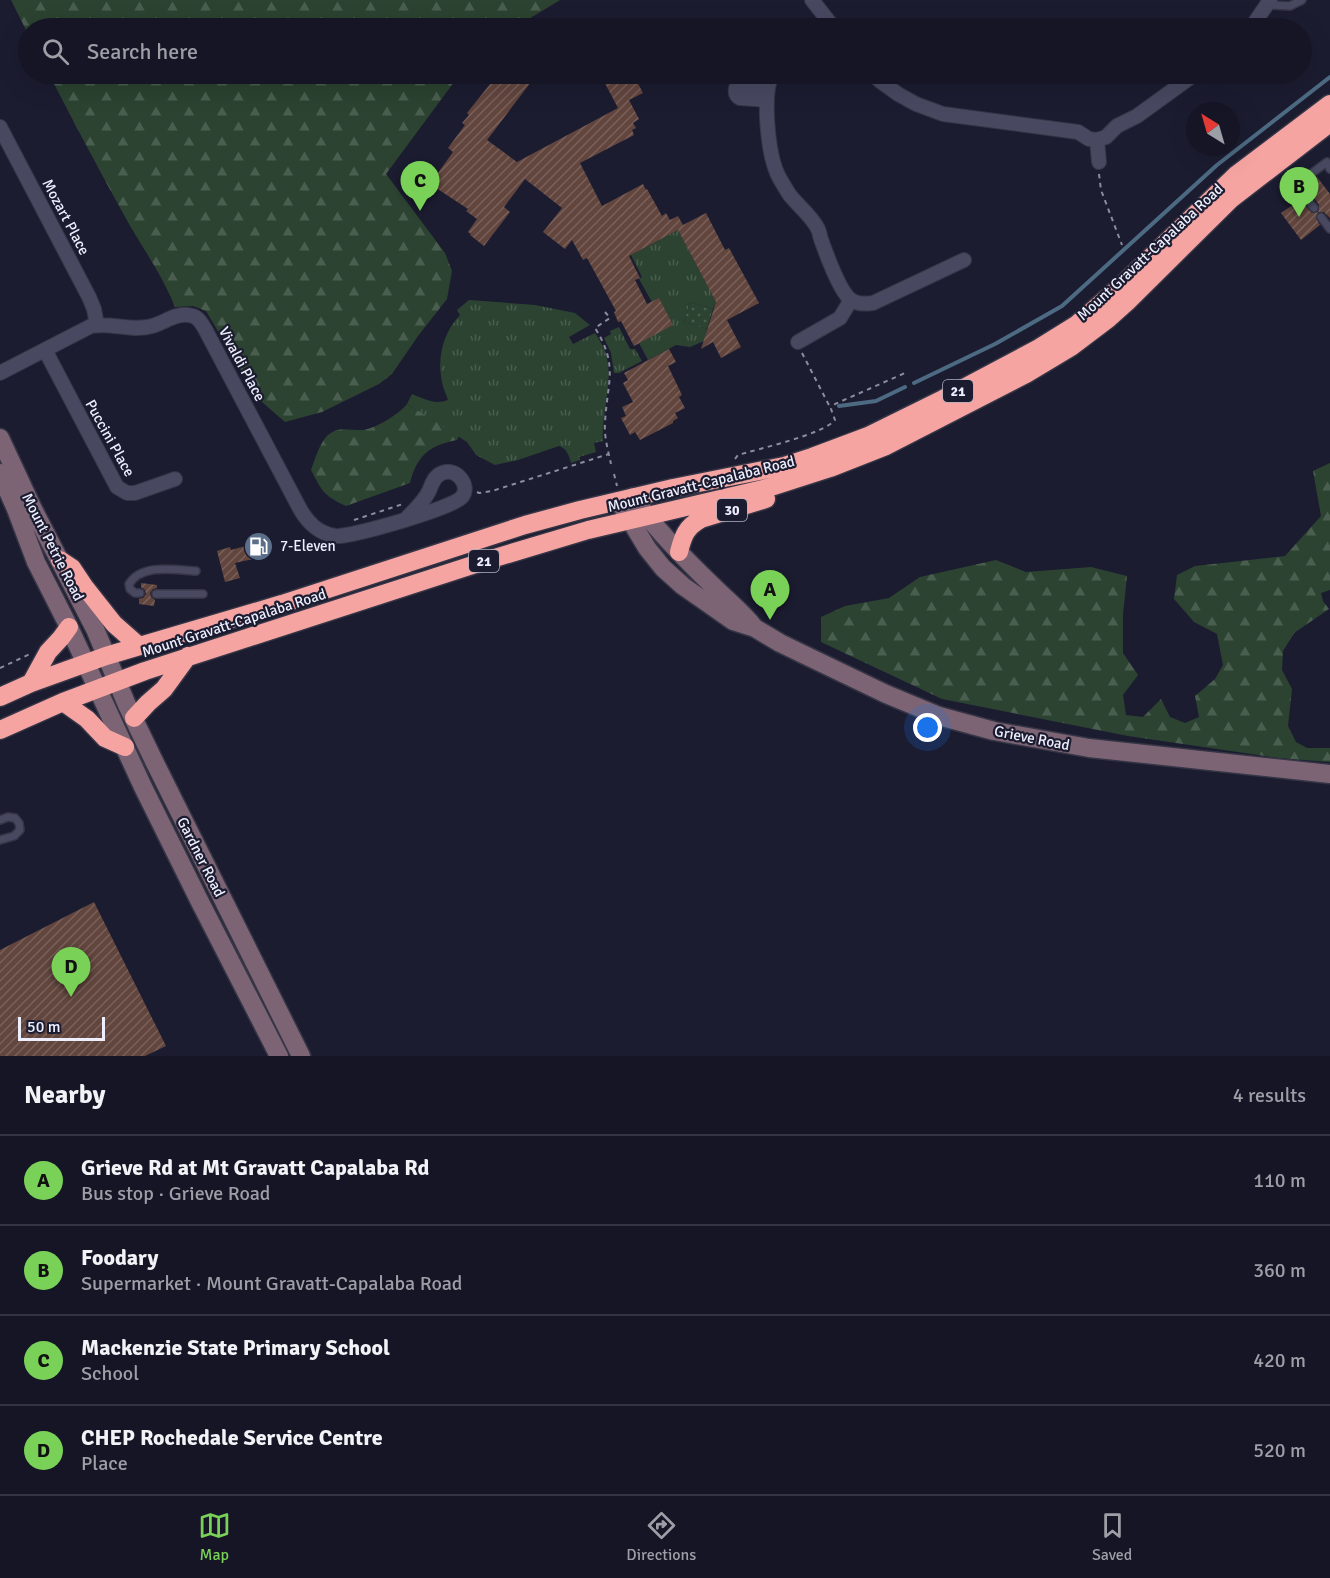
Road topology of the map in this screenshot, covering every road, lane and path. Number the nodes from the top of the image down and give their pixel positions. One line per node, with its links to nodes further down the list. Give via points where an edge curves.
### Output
1 (812, 0): 4 (street)
2 (1302, 0): 3 (lane, via 1290,6)
3 (1269, 3): 5 (street)
4 (823, 18)
5 (1258, 18)
6 (884, 84): 12 (street, via 916,104 943,114 1078,132)
7 (1181, 84): 12 (street)
8 (768, 87): 20 (street, via 771,146 777,174 814,222 841,286)
9 (1330, 104): 37 (highway, Mount Gravatt-Capalaba Road / 21, via 1236,176 1092,313 1058,337 943,399 839,447 775,468)
10 (1330, 123): 35 (highway, Mount Gravatt-Capalaba Road / 21, via 1232,199 1127,302 1071,347 911,435)
11 (0, 127): 22 (street, Mozart Place, via 89,297)
12 (1097, 140): 13 (street)
13 (1099, 162): 18 (path, via 1101,190)
14 (1330, 169): 15 (lane, via 1327,162 1293,187)
15 (1314, 208)
16 (1321, 217): 17 (lane)
17 (1330, 229)
18 (1122, 245)
19 (964, 260): 20 (street, via 873,303)
20 (851, 300): 23 (street, via 840,318)
21 (605, 312): 29 (path, via 610,318 596,328 609,358 611,375 605,424)
22 (97, 325): 24 (street, Vivaldi Place); 40 (street, Vivaldi Place, via 138,328 180,315 197,318 312,525 330,535 344,537)
23 (798, 342): 27 (path)
24 (45, 350): 25 (street, Vivaldi Place); 34 (street, Puccini Place, via 117,487 131,494)
25 (0, 373)
26 (904, 373): 27 (path)
27 (831, 409): 30 (path, via 835,420 831,426)
28 (0, 438): 43 (street, Mount Petrie Road)
29 (609, 454): 31 (path); 36 (path, via 492,491)
30 (735, 459)
31 (611, 464)
32 (0, 473): 48 (street, Mount Petrie Road, via 36,562)
33 (614, 474): 37 (path)
34 (175, 479)
35 (798, 479): 39 (highway, Mount Gravatt-Capalaba Road / 21); 42 (highway, 30, via 768,498 694,523 685,533)
36 (475, 491)
37 (623, 495): 39 (street, Grieve Road); 50 (highway, Mount Gravatt-Capalaba Road / 21)
38 (410, 500): 41 (path)
39 (638, 518): 42 (street, Grieve Road); 49 (street, Grieve Road, via 655,559 678,582 733,621); 53 (highway, Mount Gravatt-Capalaba Road / 21, via 488,560)
40 (405, 519)
41 (349, 521)
42 (679, 552): 49 (street, Grieve Road)
43 (60, 560): 50 (highway, via 72,568 114,624); 52 (street, Mount Petrie Road)
44 (196, 571): 45 (lane, via 146,571 129,584 130,589)
45 (140, 593)
46 (156, 594): 47 (lane)
47 (203, 594)
48 (69, 627): 54 (street, Mount Petrie Road); 57 (highway, via 48,652)
49 (755, 628): 64 (street, Grieve Road, via 886,694 939,716 983,728 1089,748)
50 (139, 646): 52 (highway, Mount Gravatt-Capalaba Road / 21)
51 (33, 652): 55 (path)
52 (106, 656): 54 (highway, Mount Gravatt-Capalaba Road / 21); 56 (street, Gardner Road)
53 (188, 656): 56 (highway, Mount Gravatt-Capalaba Road / 21); 61 (highway, via 164,689)
54 (85, 663): 57 (highway, Mount Gravatt-Capalaba Road / 21); 58 (street, Gardner Road)
55 (0, 668)
56 (117, 681): 58 (highway, Mount Gravatt-Capalaba Road / 21); 61 (street, Gardner Road)
57 (31, 683): 59 (highway, Mount Gravatt-Capalaba Road / 21)
58 (98, 689): 60 (highway, Mount Gravatt-Capalaba Road / 21); 63 (street, Gardner Road)
59 (0, 697)
60 (63, 702): 62 (highway, Mount Gravatt-Capalaba Road / 21); 63 (highway, via 105,738)
61 (134, 718): 68 (street, Gardner Road)
62 (0, 730)
63 (124, 747): 67 (street, Gardner Road)
64 (1330, 774)
65 (0, 820): 66 (lane, via 15,818 20,831)
66 (0, 840)
67 (279, 1056)
68 (301, 1056)

